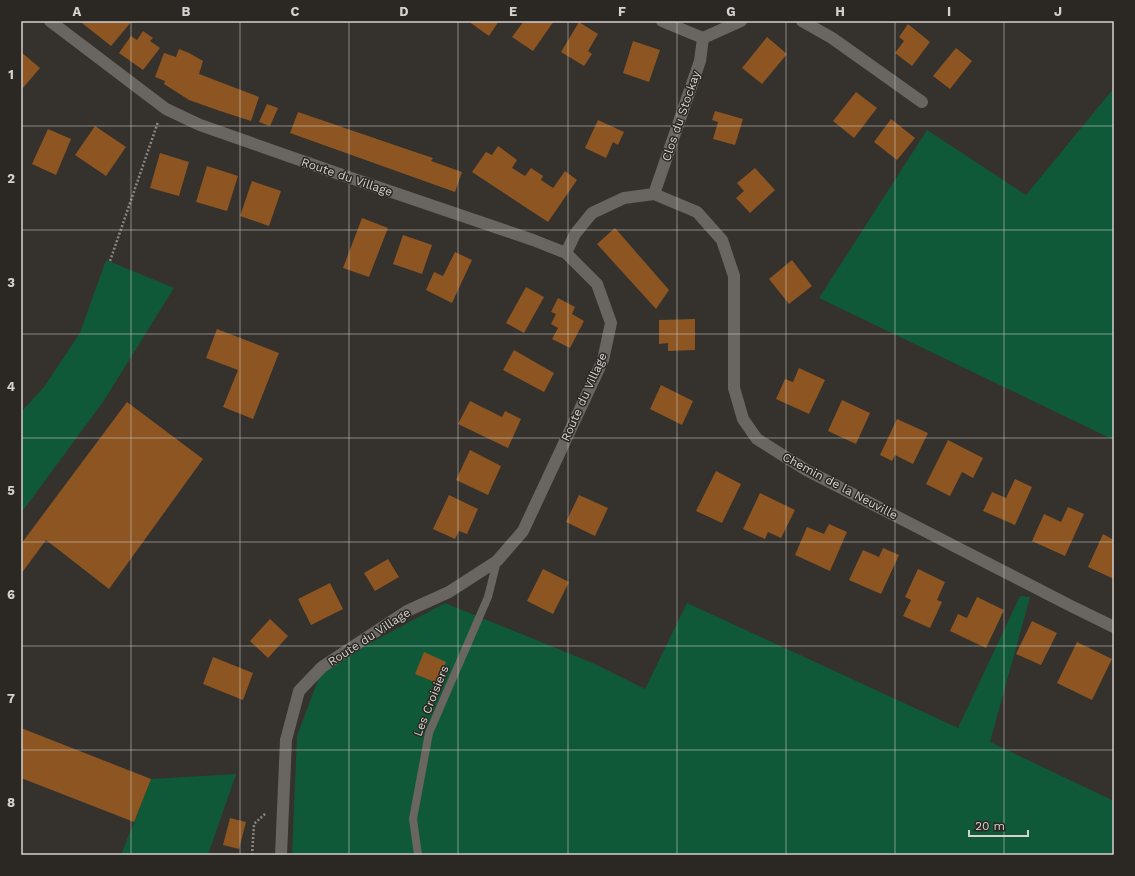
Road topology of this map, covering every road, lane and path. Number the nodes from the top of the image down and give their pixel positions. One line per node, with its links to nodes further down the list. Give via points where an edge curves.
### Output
1 (50, 21): 7 (street, Route du Village)
2 (662, 21): 5 (street)
3 (741, 21): 5 (street)
4 (802, 21): 6 (street, via 832,38)
5 (703, 38): 8 (street, Clos du Stockay, via 700,61)
6 (922, 102)
7 (166, 109): 9 (street, Route du Village, via 200,125); 10 (path, via 157,124)
8 (654, 194): 9 (street, via 624,198 592,213 575,234); 12 (street, Chemin de la Neuville, via 697,212 722,240 734,276 734,388 743,419 757,439 806,470)
9 (566, 253): 11 (street, Route du Village, via 597,284 611,323 603,360 523,531)
10 (110, 261)
11 (497, 561): 13 (street, Route du Village, via 449,592 407,611 322,667 299,691 286,740); 16 (lane, Les Croisiers, via 488,597 429,733 413,820)
12 (1114, 627)
13 (283, 808): 14 (path, via 270,810 254,824); 15 (street, Route du Village)
14 (252, 855)
15 (281, 855)
16 (418, 855)

